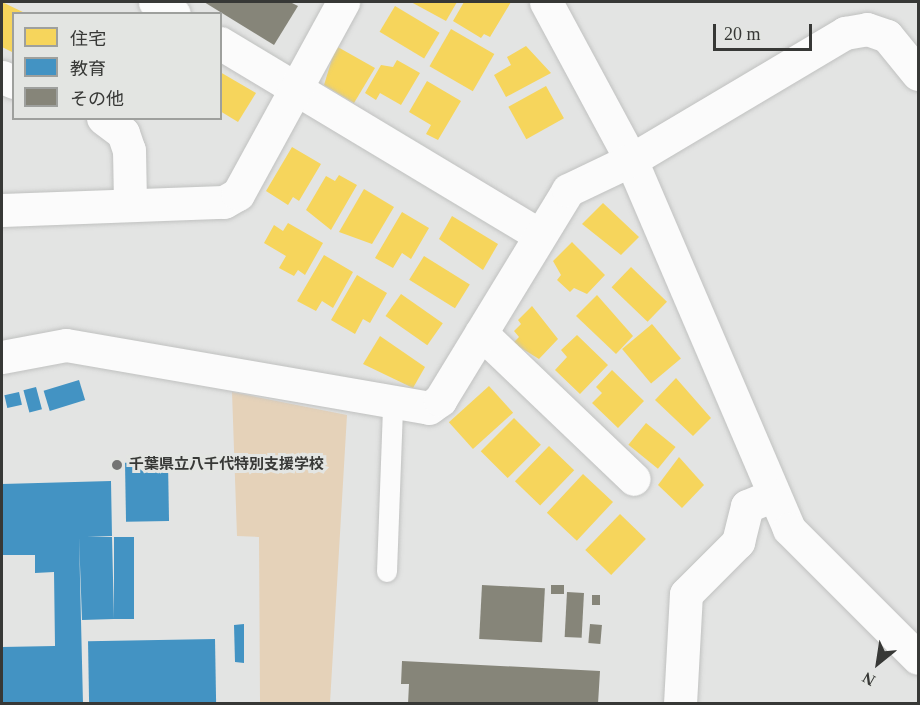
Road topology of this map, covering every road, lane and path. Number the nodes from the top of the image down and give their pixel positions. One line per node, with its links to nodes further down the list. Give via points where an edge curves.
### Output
1 (155, 2): 4 (street)
2 (343, 2): 7 (street)
3 (546, 2): 9 (street)
4 (171, 12)
5 (222, 44): 7 (street)
6 (918, 74): 9 (street, via 887,36 867,28 846,33)
7 (296, 90): 10 (street, via 238,194 224,202); 12 (street)
8 (106, 120): 10 (street, via 123,133 129,150)
9 (631, 160): 12 (street, via 568,190); 17 (street)
10 (130, 204): 11 (street)
11 (2, 210)
12 (539, 235): 13 (street)
13 (481, 333): 15 (street, via 441,400 429,408); 16 (street)
14 (2, 357): 15 (street, via 66,345)
15 (393, 405): 18 (lane)
16 (634, 479)
17 (774, 495): 19 (street, via 789,529); 20 (street, via 747,506 738,543 686,594)
18 (387, 572)
19 (918, 658)
20 (680, 704)

